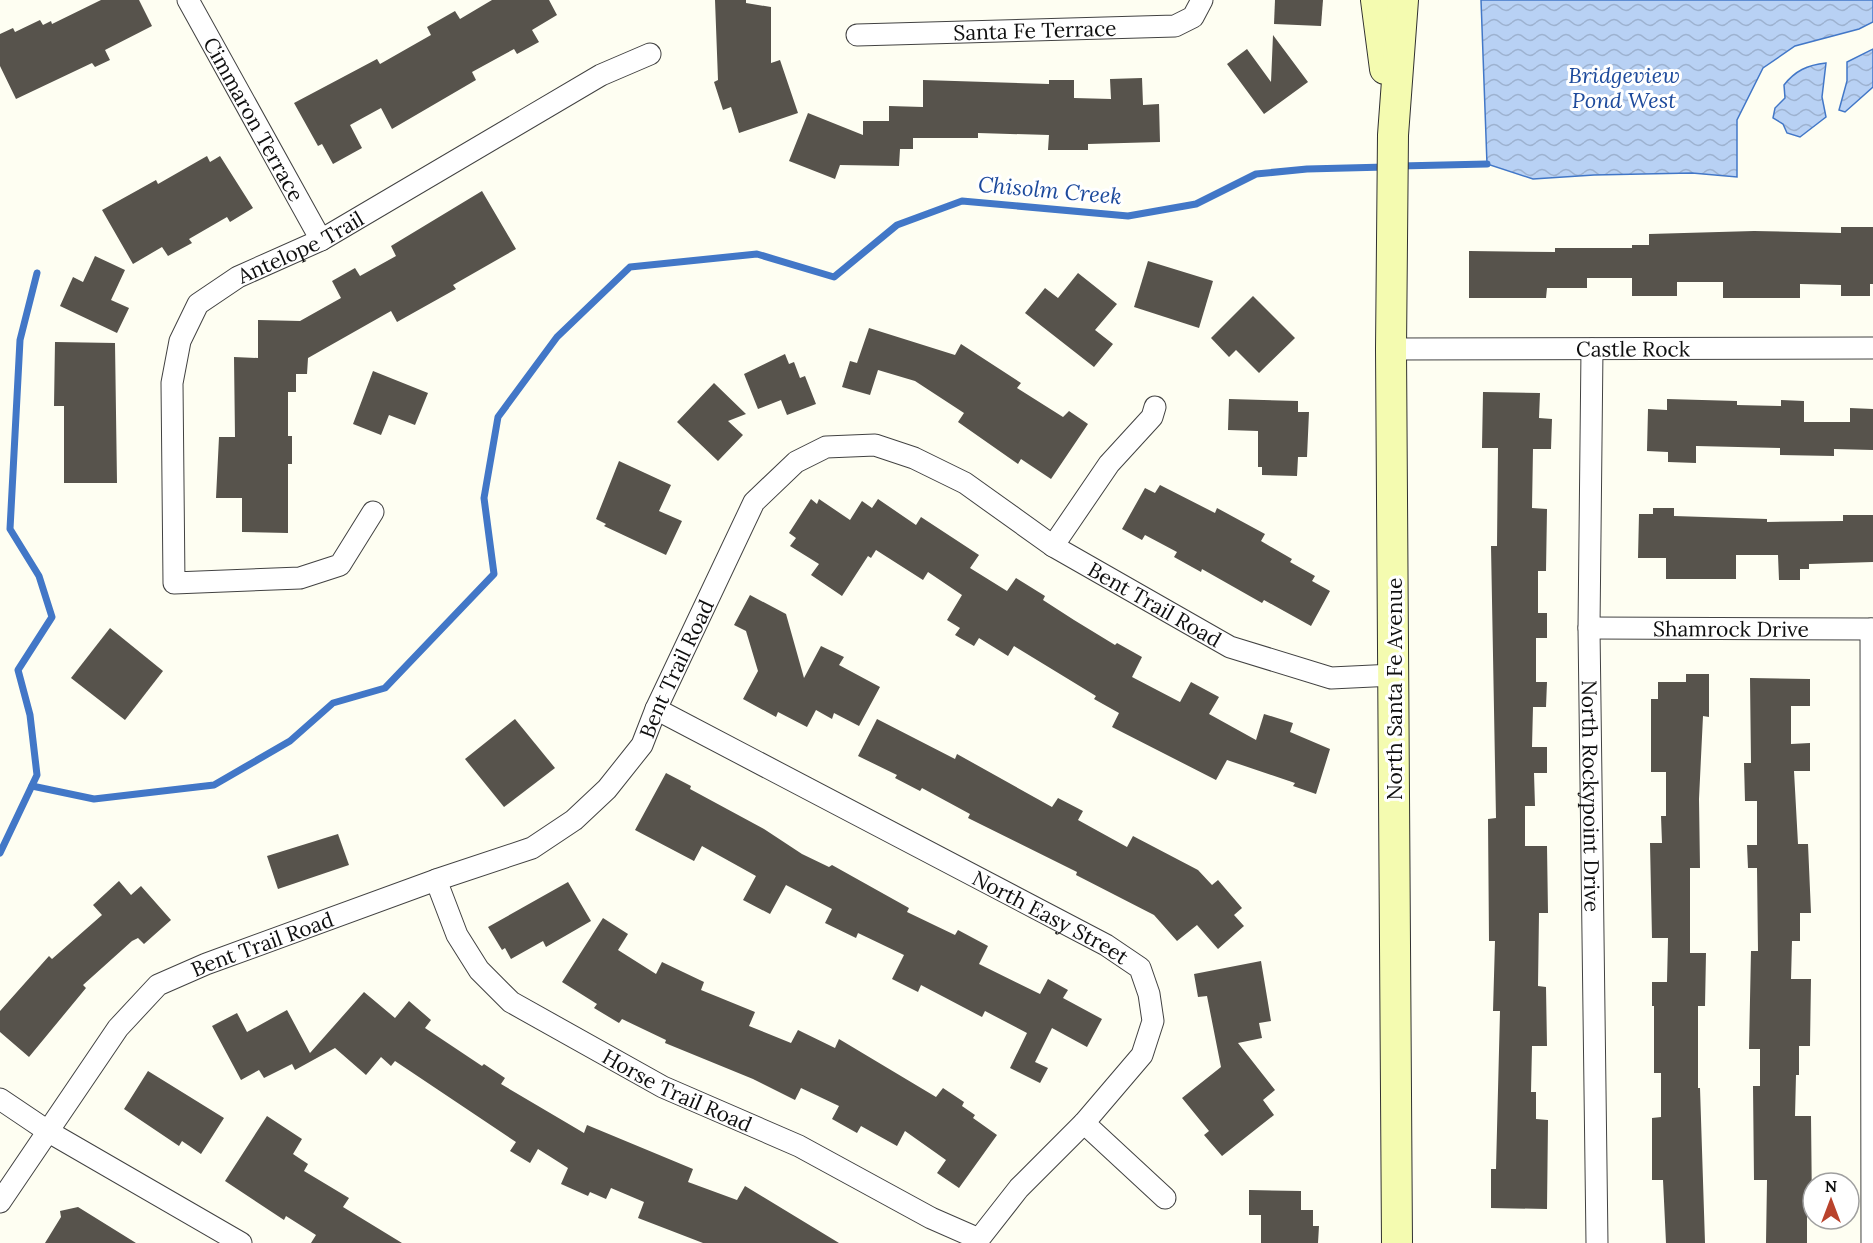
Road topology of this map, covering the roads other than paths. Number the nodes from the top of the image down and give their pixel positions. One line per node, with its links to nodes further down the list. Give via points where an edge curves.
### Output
1 (188, 0): 8 (street, Cimmaron Terrace)
2 (1202, 0): 5 (street, Santa Fe Terrace, via 1192,17 1175,26)
3 (1376, 0): 7 (main road, North Santa Fe Avenue)
4 (1403, 0): 7 (main road, North Santa Fe Avenue)
5 (857, 35)
6 (650, 54): 8 (street, Antelope Trail, via 601,75)
7 (1392, 135): 10 (main road, North Santa Fe Avenue)
8 (321, 240): 13 (street, Antelope Trail, via 238,277 198,304 180,341 172,383 174,583 300,578 340,565)
9 (1873, 348): 11 (street, Castle Rock)
10 (1391, 349): 11 (street, Castle Rock); 17 (main road, North Santa Fe Avenue)
11 (1592, 350): 15 (street, North Rockypoint Drive)
12 (1155, 407): 14 (street, via 1152,417 1109,464)
13 (373, 512)
14 (1053, 546): 17 (street, Bent Trail Road, via 1230,647 1331,678); 18 (street, Bent Trail Road, via 965,483 914,458 874,445 826,447 796,462 754,502)
15 (1589, 628): 16 (street, Shamrock Drive); 28 (street, North Rockypoint Drive)
16 (1872, 629): 29 (street)
17 (1394, 675): 27 (main road, North Santa Fe Avenue)
18 (656, 709): 19 (street, Bent Trail Road, via 642,745 607,789 574,820 532,848); 21 (street, North Easy Street, via 1106,945 1140,968 1153,1021 1142,1055)
19 (436, 880): 22 (street, Bent Trail Road, via 158,985 118,1028); 25 (street, Horse Trail Road, via 458,935 479,970 511,1002 663,1087 800,1146)
20 (0, 1099): 22 (street)
21 (1084, 1124): 23 (street); 25 (street, North Easy Street, via 1019,1188)
22 (49, 1132): 24 (street, Bent Trail Road); 26 (street)
23 (1165, 1198)
24 (0, 1202)
25 (979, 1241)
26 (241, 1243)
27 (1397, 1243)
28 (1597, 1243)
29 (1872, 1243)

